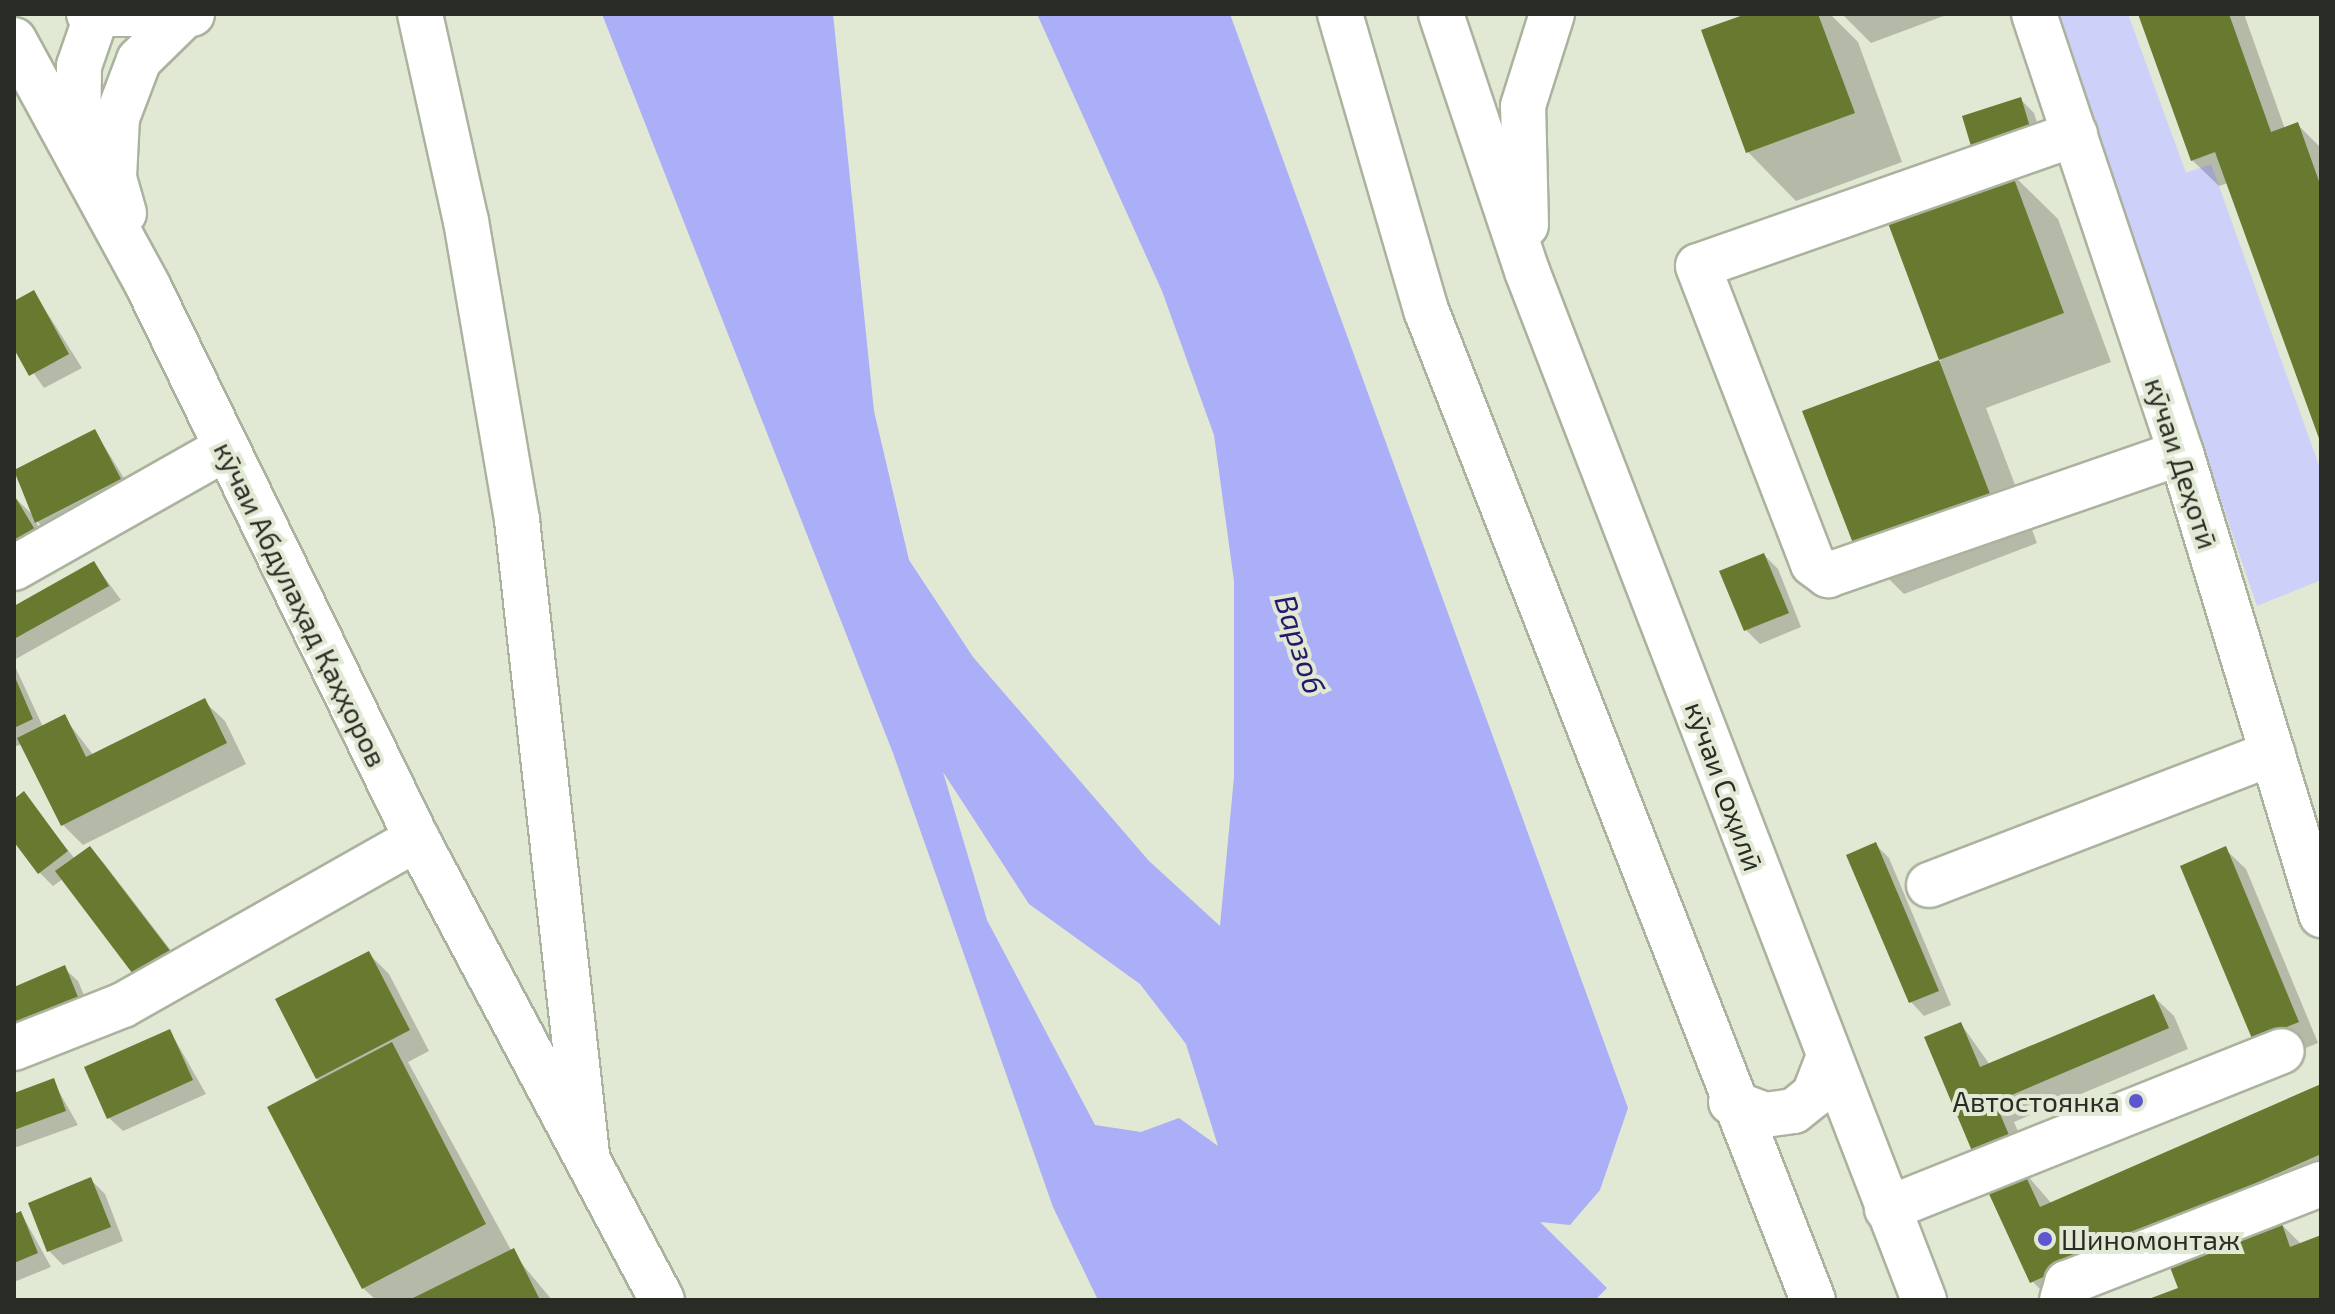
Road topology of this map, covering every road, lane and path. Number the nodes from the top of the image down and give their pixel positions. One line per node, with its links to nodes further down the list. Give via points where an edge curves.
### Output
1 (420, 14): 24 (main road, кӯчаи Абдулаҳад Қаҳҳоров, via 466,221 517,520)
2 (1340, 14): 23 (main road, via 1426,310)
3 (1441, 14): 11 (main road, кӯчаи Соҳилӣ)
4 (1552, 14): 11 (main road, via 1523,106)
5 (2034, 14): 14 (main road, кӯчаи Деҳотӣ)
6 (94, 15): 7 (main road); 10 (main road, via 79,66)
7 (187, 16): 12 (main road, via 139,60 117,118 114,177)
8 (14, 40): 10 (main road, кӯчаи Абдулаҳад Қаҳҳоров)
9 (2075, 134): 14 (main road, via 1698,266 1813,564 1828,575)
10 (78, 149): 12 (main road, кӯчаи Абдулаҳад Қаҳҳоров)
11 (1527, 271): 22 (main road, кӯчаи Соҳилӣ)
12 (149, 288): 13 (main road, кӯчаи Абдулаҳад Қаҳҳоров)
13 (224, 449): 15 (main road); 17 (main road, кӯчаи Абдулаҳад Қаҳҳоров)
14 (2181, 453): 16 (main road, кӯчаи Деҳотӣ)
15 (14, 568)
16 (2272, 753): 18 (main road); 19 (main road, кӯчаи Деҳотӣ)
17 (417, 839): 20 (main road, via 123,1005); 24 (main road, кӯчаи Абдулаҳад Қаҳҳоров)
18 (1929, 885)
19 (2321, 915)
20 (14, 1048)
21 (2282, 1051): 26 (main road)
22 (1827, 1061): 23 (main road, via 1814,1095 1794,1111 1765,1115); 26 (main road, кӯчаи Соҳилӣ)
23 (1731, 1102): 28 (main road)
24 (589, 1169): 27 (main road, кӯчаи Абдулаҳад Қаҳҳоров)
25 (2321, 1184): 30 (main road, via 2067,1283)
26 (1887, 1209): 29 (main road, кӯчаи Соҳилӣ)
27 (662, 1300)
28 (1813, 1300)
29 (1924, 1300)
30 (2062, 1300)

